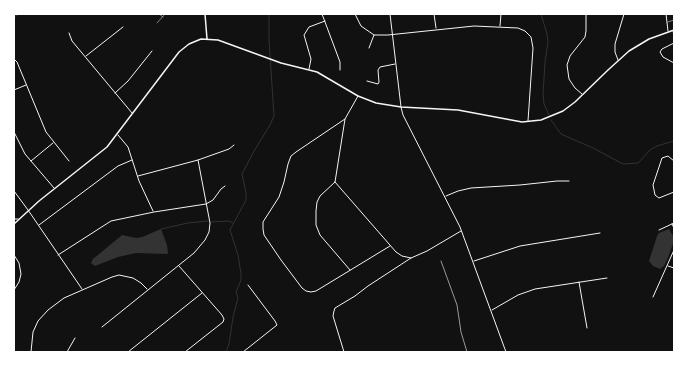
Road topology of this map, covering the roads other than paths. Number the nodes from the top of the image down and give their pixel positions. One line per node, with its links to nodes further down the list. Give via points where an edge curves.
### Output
1 (159, 14): 12 (lane)
2 (165, 14): 12 (lane)
3 (204, 14): 26 (street)
4 (322, 14): 14 (street)
5 (355, 14): 24 (street, via 361,26)
6 (390, 14): 23 (street)
7 (434, 14): 19 (street)
8 (501, 14): 17 (street)
9 (586, 14): 41 (street, via 585,37 570,56 567,65 569,79)
10 (624, 14): 32 (street, via 615,44)
11 (666, 14): 15 (street)
12 (162, 17): 16 (lane)
13 (674, 20): 15 (lane)
14 (325, 21): 35 (street, via 309,27 305,32 304,38 311,59); 36 (street, via 340,62)
15 (667, 22): 21 (street)
16 (157, 24)
17 (500, 26): 19 (street); 46 (street, via 523,30 529,34 532,42)
18 (123, 27): 30 (street)
19 (436, 29): 23 (street)
20 (673, 30): 21 (street); 25 (street)
21 (668, 31): 32 (street, via 642,43)
22 (69, 33): 30 (street)
23 (392, 34): 24 (street); 34 (street)
24 (374, 35): 28 (street)
25 (674, 35)
26 (207, 39): 35 (street, via 218,40); 44 (street, via 194,42 179,52)
27 (674, 43): 33 (street, via 660,52 663,57)
28 (369, 48)
29 (152, 51): 40 (street)
30 (86, 57): 40 (street)
31 (14, 60): 38 (street)
32 (618, 60): 41 (street)
33 (674, 63)
34 (396, 64): 37 (street, via 380,67 378,84); 43 (street)
35 (309, 70): 42 (street, via 323,75)
36 (340, 70)
37 (367, 81)
38 (26, 85): 39 (street); 49 (street, via 46,132)
39 (14, 90)
40 (115, 93): 44 (street)
41 (582, 94): 46 (street, via 569,107 557,114)
42 (358, 96): 43 (street, via 376,103); 45 (street)
43 (401, 107): 46 (street, via 456,110); 63 (street)
44 (133, 114): 48 (street)
45 (345, 119): 58 (street); 85 (street, via 291,156 282,192 264,220 262,229 265,238 306,291 316,291)
46 (528, 122)
47 (14, 132): 53 (street, via 22,150)
48 (118, 134): 51 (street, via 126,144); 60 (street, via 103,151)
49 (53, 142): 53 (street); 54 (street)
50 (234, 145): 52 (street)
51 (132, 160): 56 (street); 71 (street, via 118,166)
52 (198, 160): 56 (street); 64 (street)
53 (31, 161): 60 (street)
54 (69, 161)
55 (674, 161): 62 (street, via 668,156 662,158 653,185 655,195 659,198)
56 (138, 176): 66 (street)
57 (569, 181): 63 (street, via 471,188)
58 (335, 182): 76 (street); 85 (street, via 318,200 316,225 321,237)
59 (226, 186): 64 (street)
60 (54, 189): 65 (street)
61 (14, 191): 65 (street)
62 (674, 192)
63 (445, 196): 74 (street)
64 (206, 204): 66 (street); 82 (street, via 210,223 207,238 200,248)
65 (28, 210): 68 (street); 71 (street)
66 (154, 212): 79 (street, via 110,222)
67 (14, 219): 68 (street)
68 (18, 219): 70 (street)
69 (673, 223): 72 (street); 73 (street)
70 (14, 224)
71 (38, 226): 79 (street)
72 (674, 228)
73 (659, 230)
74 (461, 231): 80 (street, via 432,249); 81 (street)
75 (600, 233): 81 (street, via 520,246)
76 (390, 246): 80 (street, via 400,255); 85 (street)
77 (674, 250): 83 (street)
78 (14, 255): 89 (street, via 21,274)
79 (58, 255): 90 (street)
80 (411, 258): 103 (street, via 336,308 334,316)
81 (473, 261): 94 (street)
82 (178, 265): 91 (street); 92 (street)
83 (668, 266): 84 (street); 93 (street)
84 (674, 268)
85 (350, 270)
86 (607, 278): 87 (street)
87 (579, 281): 94 (street, via 530,290); 96 (street)
88 (248, 285): 102 (street, via 277,325)
89 (14, 290)
90 (82, 290): 91 (street, via 122,275 138,280); 98 (street, via 59,301 40,319 33,332)
91 (147, 290): 95 (street)
92 (203, 292): 100 (street); 101 (street, via 224,319)
93 (653, 297)
94 (491, 310): 104 (street)
95 (102, 327)
96 (587, 328)
97 (75, 338): 99 (street)
98 (31, 352)
99 (67, 352)
100 (128, 352)
101 (185, 352)
102 (243, 352)
103 (344, 352)
104 (506, 352)

